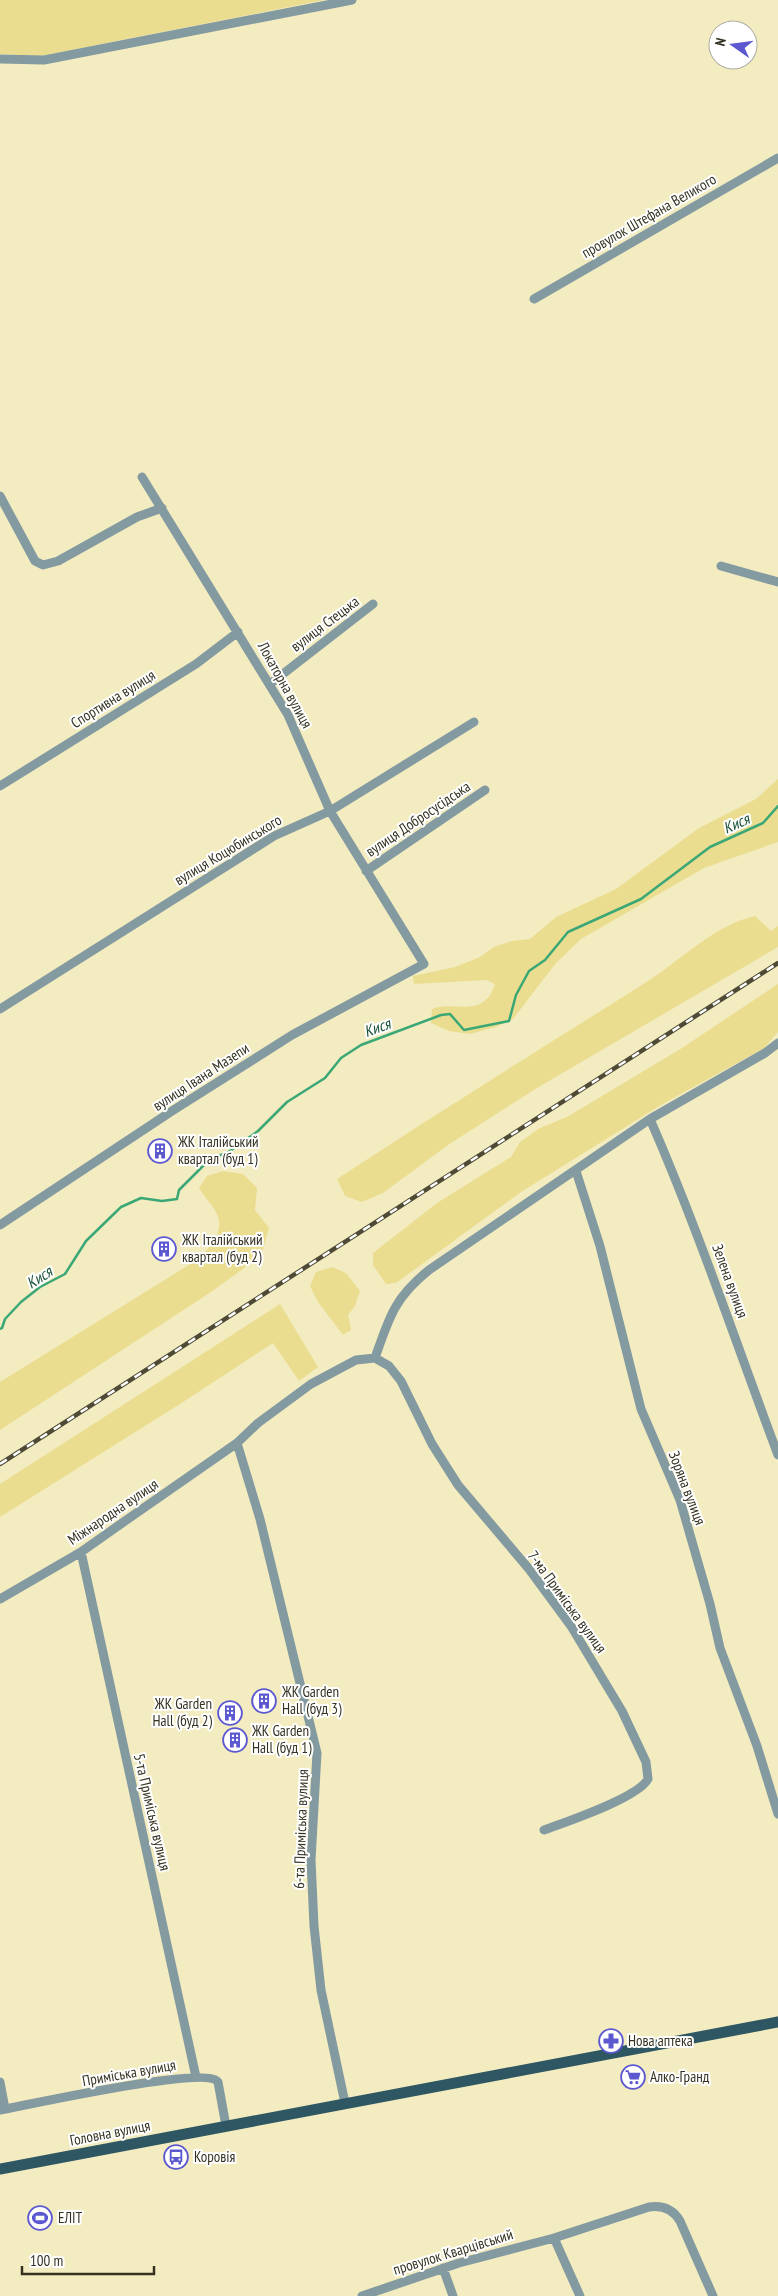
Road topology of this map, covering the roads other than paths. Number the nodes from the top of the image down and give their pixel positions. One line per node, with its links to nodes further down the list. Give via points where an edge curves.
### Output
1 (352, 0): 2 (street, via 54,58)
2 (0, 59)
3 (778, 158): 4 (street, провулок Штефана Великого)
4 (534, 299)
5 (142, 477): 7 (street, Локаторна вулиця)
6 (0, 496): 7 (street, via 35,561 43,565 58,561 137,517)
7 (162, 508): 11 (street, Локаторна вулиця)
8 (721, 566): 9 (street)
9 (778, 582)
10 (374, 604): 12 (street, вулиця Стецька)
11 (238, 632): 12 (street, Локаторна вулиця); 14 (street, Спортивна вулиця, via 196,664)
12 (270, 684): 16 (street, Локаторна вулиця, via 288,715)
13 (474, 722): 16 (street, вулиця Коцюбинського)
14 (0, 786)
15 (485, 790): 17 (street, вулиця Добросусідська)
16 (330, 811): 17 (street, Локаторна вулиця); 19 (street, вулиця Коцюбинського, via 274,836)
17 (366, 871): 18 (street, Локаторна вулиця)
18 (424, 964): 23 (street, вулиця Івана Мазепи, via 292,1035 172,1110)
19 (0, 1009)
20 (778, 1043): 21 (street)
21 (650, 1119): 22 (street); 26 (street, Зелена вулиця, via 683,1195)
22 (576, 1171): 24 (street, via 416,1280 391,1312); 29 (street, Зоряна вулиця, via 600,1246 641,1409 680,1500 720,1648 757,1746)
23 (0, 1225)
24 (375, 1358): 25 (street, Міжнародна вулиця, via 354,1360 311,1384 258,1422); 30 (street, 7-ма Приміська вулиця, via 389,1366 401,1381 432,1444 458,1485 529,1569 571,1626 616,1701 648,1766 648,1779 640,1788)
25 (237, 1443): 27 (street, Міжнародна вулиця); 34 (street, 6-та Приміська вулиця, via 260,1519 316,1742 318,1773 311,1860 315,1936 321,1990)
26 (778, 1455)
27 (81, 1552): 28 (street, Міжнародна вулиця); 32 (street, 5-та Приміська вулиця)
28 (0, 1599)
29 (778, 1814)
30 (544, 1830)
31 (778, 2022): 34 (main road, Головна вулиця)
32 (196, 2077): 35 (street, Приміська вулиця, via 166,2079); 36 (street, Приміська вулиця, via 217,2080)
33 (0, 2082): 35 (street)
34 (345, 2103): 36 (main road, Головна вулиця)
35 (2, 2109)
36 (226, 2126): 37 (main road, Головна вулиця)
37 (0, 2169)
38 (554, 2238): 39 (street, провулок Кварцівський); 42 (street); 43 (street, провулок Кварцівський, via 649,2207 667,2208 680,2221)
39 (443, 2268): 40 (street, провулок Кварцівський); 41 (street)
40 (362, 2296)
41 (453, 2296)
42 (580, 2296)
43 (713, 2296)

